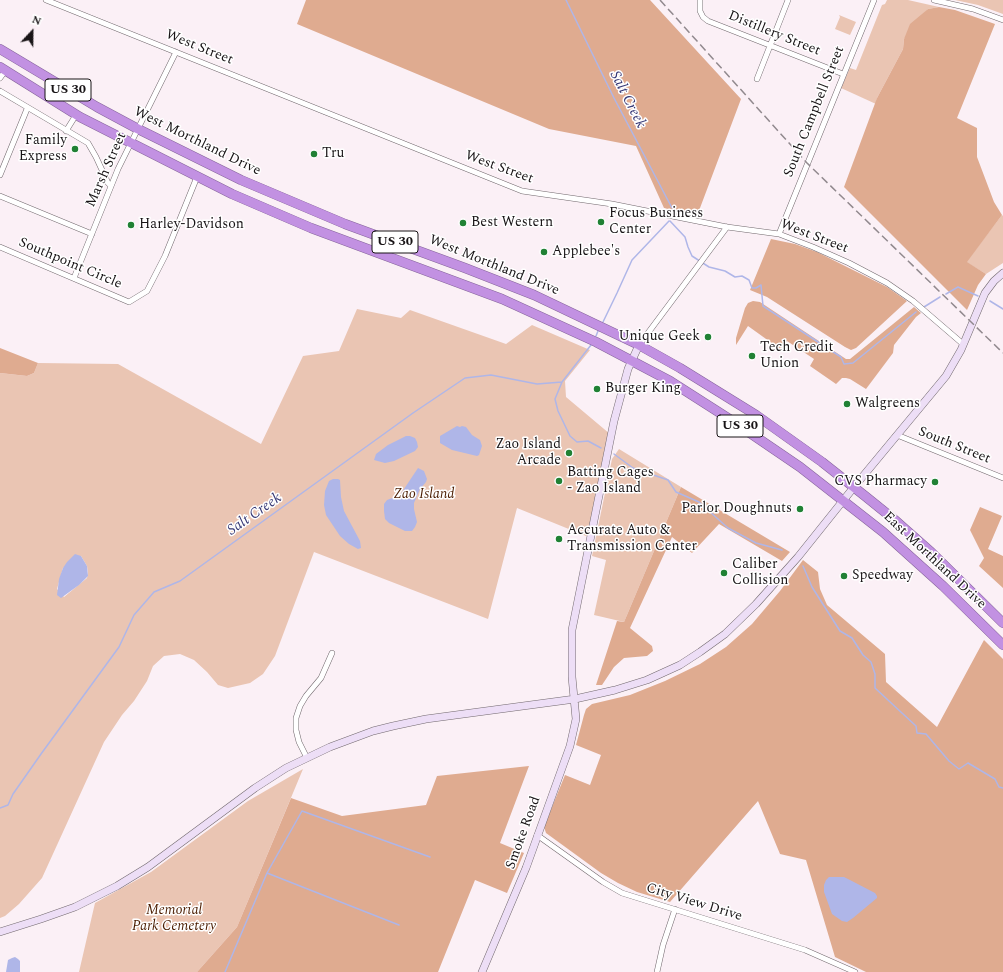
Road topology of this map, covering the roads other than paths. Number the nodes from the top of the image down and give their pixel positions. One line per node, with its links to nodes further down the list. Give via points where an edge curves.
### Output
1 (46, 0): 9 (street, West Street)
2 (700, 0): 7 (street, Distillery Street, via 700,11 708,21)
3 (788, 0): 7 (street)
4 (874, 0): 11 (street, South Campbell Street)
5 (934, 0): 6 (street, via 973,9)
6 (1003, 20)
7 (770, 46): 11 (street, Distillery Street); 12 (street)
8 (0, 49): 16 (highway, West Morthland Drive / US 30)
9 (176, 52): 16 (street, Marsh Street); 23 (street, West Street, via 522,192 612,204)
10 (2, 72): 15 (highway, West Morthland Drive / US 30)
11 (843, 74): 25 (street, South Campbell Street)
12 (757, 79)
13 (0, 92): 14 (street)
14 (27, 108): 17 (street); 19 (street)
15 (76, 114): 17 (street); 18 (highway, West Morthland Drive / US 30)
16 (138, 129): 18 (street, Marsh Street); 30 (highway, West Morthland Drive / US 30, via 241,180 345,224 534,295)
17 (66, 131): 21 (street, via 88,143)
18 (131, 143): 20 (highway, West Morthland Drive / US 30); 21 (street, Marsh Street)
19 (0, 175)
20 (198, 177): 28 (street, Southpoint Circle, via 165,256 147,291 129,302); 31 (highway, West Morthland Drive / US 30, via 311,228 502,299 590,338)
21 (111, 186): 24 (street, Marsh Street)
22 (0, 196): 24 (street)
23 (727, 227): 25 (street, West Street); 30 (street)
24 (92, 234): 28 (street, Marsh Street)
25 (779, 234): 29 (street, West Street, via 849,263 887,283 913,301)
26 (0, 247): 28 (street, Southpoint Circle)
27 (1003, 273): 29 (main road, via 985,293)
28 (74, 278)
29 (963, 344): 32 (main road, via 946,376)
30 (639, 345): 31 (main road, Smoke Road); 34 (highway, West Morthland Drive / US 30, via 756,415)
31 (631, 360): 35 (highway, West Morthland Drive / US 30, via 670,381 731,420); 39 (main road, Smoke Road, via 614,421 572,630 572,677)
32 (897, 435): 33 (street, South Street); 34 (main road)
33 (1003, 478)
34 (854, 487): 35 (main road); 36 (highway, East Morthland Drive / US 30, via 896,521)
35 (844, 500): 37 (highway, East Morthland Drive / US 30, via 907,553); 39 (main road, via 756,604 700,652 680,665 647,680)
36 (1003, 623)
37 (1003, 645)
38 (332, 653): 40 (street, via 321,678 306,696 296,718 299,742)
39 (575, 699): 40 (main road, via 426,719 393,726 373,731); 41 (main road, Smoke Road, via 576,719 570,746)
40 (307, 758): 43 (main road, via 255,788 148,867 117,886 75,907)
41 (537, 835): 42 (street, City View Drive, via 612,888 632,897); 44 (main road, Smoke Road, via 526,868)
42 (675, 909): 45 (street); 46 (street, City View Drive, via 805,950)
43 (0, 932)
44 (482, 972)
45 (657, 972)
46 (855, 972)

